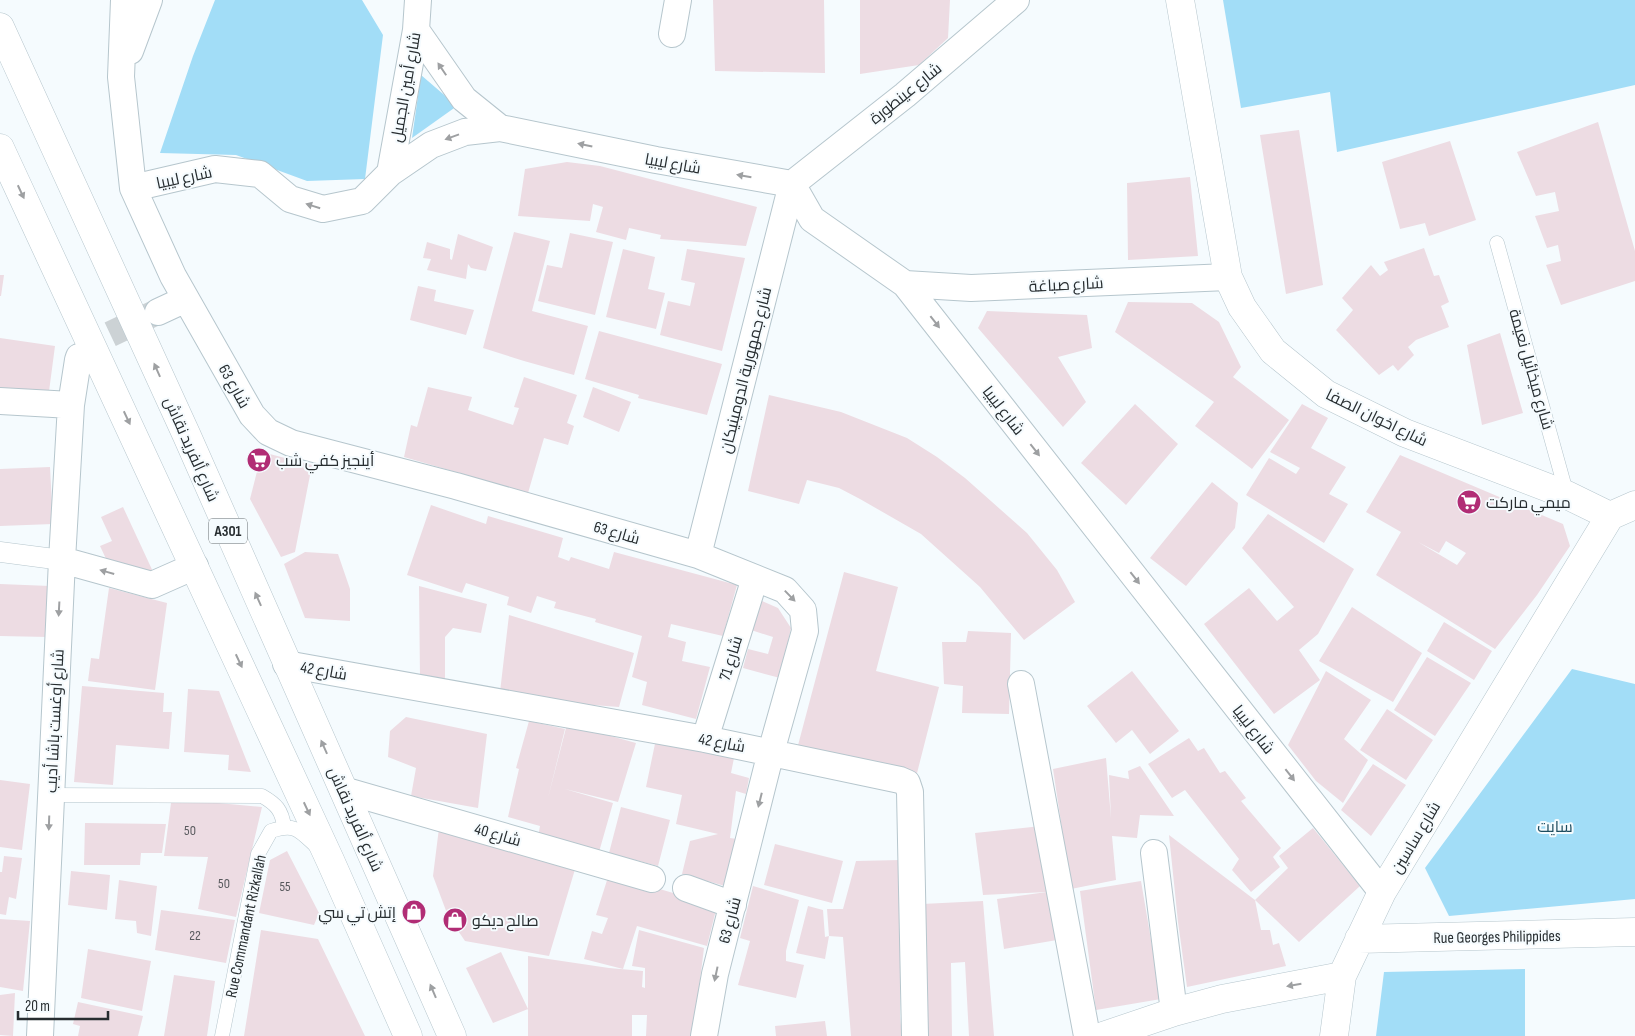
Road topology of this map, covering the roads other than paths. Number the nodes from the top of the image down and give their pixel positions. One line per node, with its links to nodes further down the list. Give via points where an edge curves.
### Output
1 (124, 0): 10 (street, شارع 63)
2 (149, 0): 10 (street)
3 (418, 0): 8 (street, شارع أمين الجميل)
4 (678, 0): 9 (street)
5 (1016, 0): 14 (street, شارع عينطورة, via 905,95)
6 (1180, 0): 17 (main road, شارع اخوان الصفا)
7 (0, 28): 32 (main road, شارع ألفريد نقاش / A301, one-way to 7, via 187,436)
8 (416, 30): 11 (street, شارع ليبيا, one-way to 8, via 464,99); 13 (street, شارع أمين الجميل)
9 (672, 34)
10 (121, 77): 15 (street, شارع 63)
11 (500, 128): 13 (street, شارع ليبيا, one-way to 13, via 465,132 431,145); 14 (street, شارع ليبيا, one-way to 11)
12 (0, 148): 30 (main road, A301, one-way to 30)
13 (390, 173): 15 (street, شارع ليبيا, one-way to 15, via 362,202 323,209 290,199 260,174 215,169)
14 (792, 184): 18 (street, شارع ليبيا, via 812,219); 28 (street, شارع جمهورية الدومينيكان)
15 (133, 188): 19 (street, شارع 63)
16 (1497, 243): 24 (lane, شارع ميخائيل نعيمة)
17 (1228, 277): 18 (street, شارع صباغة, via 971,288); 24 (main road, شارع اخوان الصفا, via 1242,307 1273,351 1326,394 1405,433)
18 (905, 284): 43 (street, شارع ليبيا, one-way to 43)
19 (186, 299): 20 (street); 28 (street, شارع 63, via 252,415 268,432 291,443)
20 (158, 312)
21 (80, 357): 23 (street, شارع أوغست باشا أديب)
22 (0, 401): 23 (street)
23 (71, 405): 29 (street, شارع أوغست باشا أديب)
24 (1567, 495): 26 (main road, شارع اخوان الصفا)
25 (1635, 505): 26 (main road)
26 (1610, 516): 43 (main road, شارع ساسين)
27 (0, 552): 29 (street)
28 (698, 555): 31 (street, شارع 63)
29 (62, 560): 30 (street, one-way to 29, via 152,585); 37 (street, شارع أوغست باشا أديب, one-way to 37)
30 (195, 566): 40 (main road, A301, one-way to 40)
31 (755, 578): 34 (street, شارع 71); 35 (street, شارع 63, one-way to 35, via 785,590 803,610 805,631)
32 (286, 664): 34 (street, شارع 42); 36 (main road, شارع ألفريد نقاش / A301, one-way to 32)
33 (1021, 684): 55 (street)
34 (705, 739): 35 (street, شارع 42)
35 (772, 752): 44 (street, شارع 63, one-way to 44); 54 (street, شارع 42, via 906,783 910,792)
36 (343, 790): 41 (street, شارع 40); 52 (main road, شارع ألفريد نقاش / A301, one-way to 36)
37 (50, 795): 38 (lane, via 262,796 274,803 283,816); 49 (street, شارع أوغست باشا أديب, one-way to 49)
38 (284, 827): 40 (lane, via 298,830); 50 (lane, Rue Commandant Rizkallah, via 271,830 258,854)
39 (1154, 853): 48 (street)
40 (330, 860): 51 (main road, A301)
41 (652, 879)
42 (686, 888): 44 (street)
43 (1382, 892): 46 (main road, شارع ساسين)
44 (733, 905): 53 (street, شارع 63, one-way to 53, via 715,974)
45 (1635, 932): 46 (main road, Rue Georges Philippides)
46 (1359, 939): 47 (main road, شارع ساسين)
47 (1342, 976): 48 (main road, one-way to 48, via 1222,999); 57 (main road, شارع ساسين)
48 (1174, 1012): 56 (main road)
49 (40, 1036)
50 (222, 1036)
51 (408, 1036)
52 (452, 1036)
53 (704, 1036)
54 (915, 1036)
55 (1087, 1036)
56 (1103, 1036)
57 (1334, 1036)

